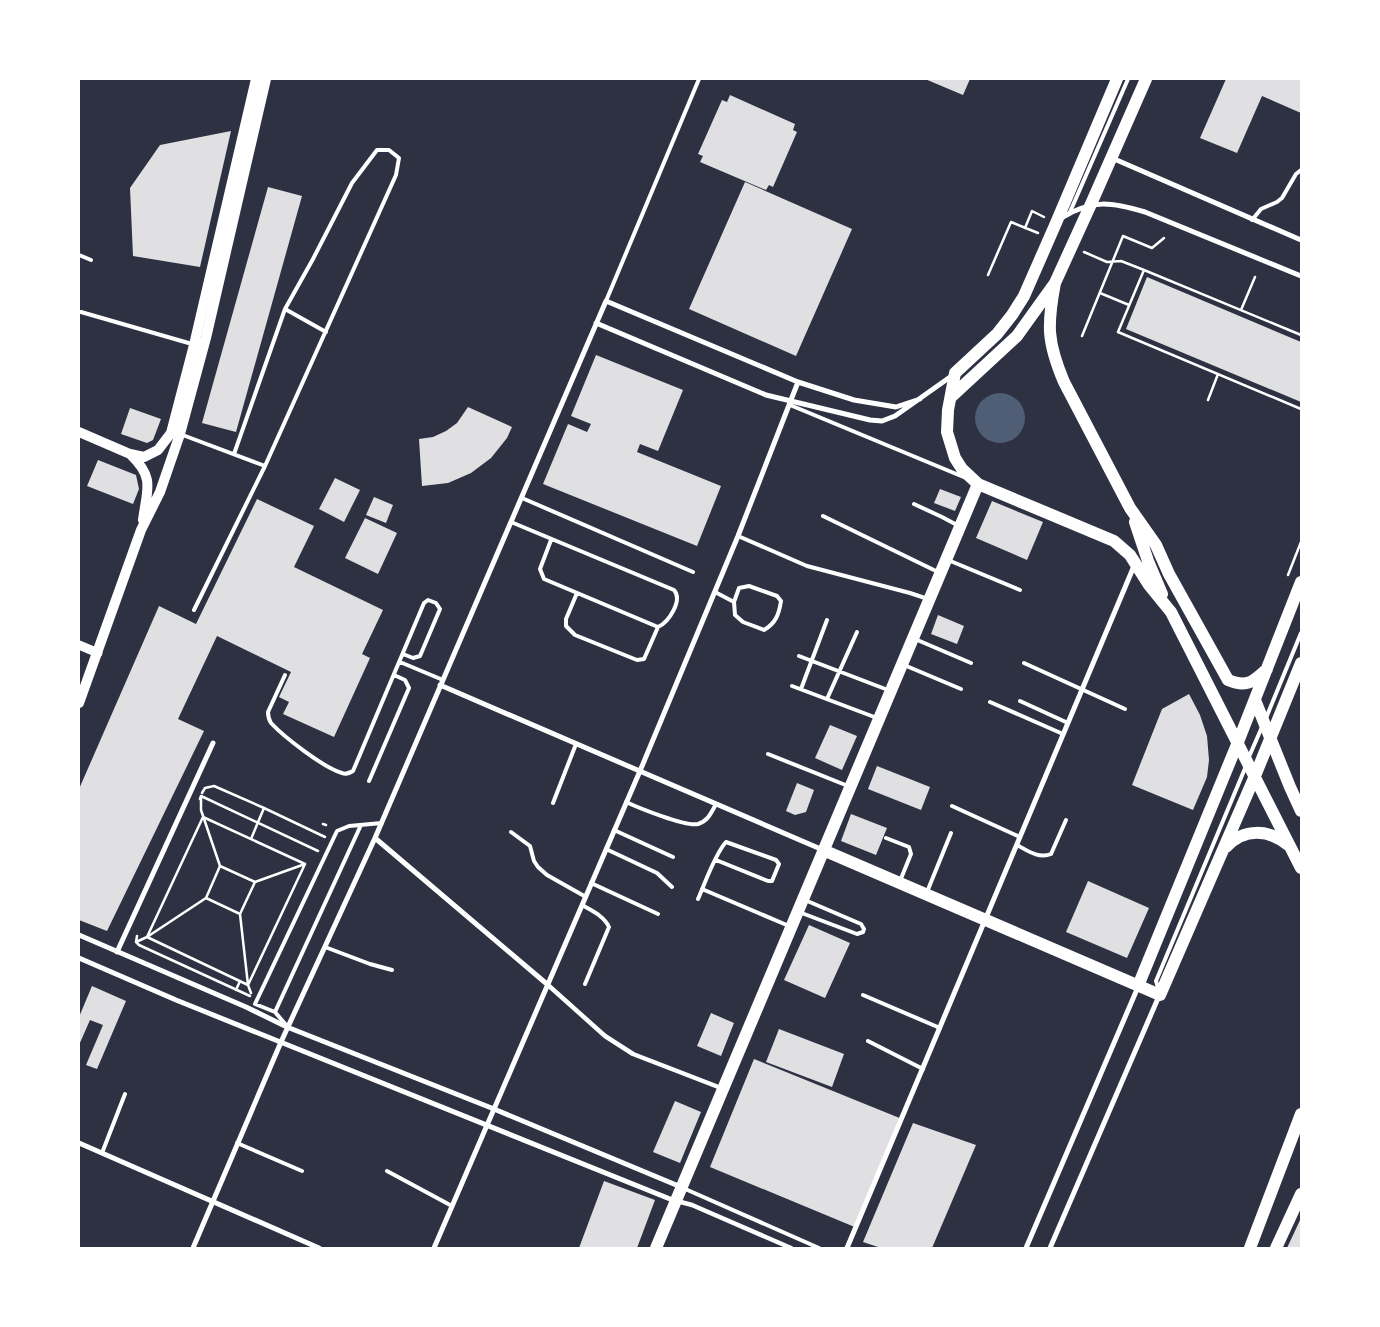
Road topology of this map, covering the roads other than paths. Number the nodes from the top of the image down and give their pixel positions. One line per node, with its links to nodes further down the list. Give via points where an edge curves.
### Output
1 (256, 79): 23 (main road)
2 (266, 79): 30 (main road, via 206,338)
3 (699, 79): 18 (lane)
4 (1117, 79): 11 (main road)
5 (1128, 79): 10 (lane)
6 (1146, 79): 7 (main road)
7 (1112, 158): 9 (main road); 12 (street)
8 (1301, 170): 12 (lane, via 1282,198 1261,209)
9 (1092, 204): 10 (street); 16 (street, via 1121,205 1146,212); 17 (main road)
10 (1070, 213): 11 (street)
11 (1058, 220): 24 (main road, via 1024,296 1012,315 997,334)
12 (1252, 220): 13 (street)
13 (1301, 240)
14 (79, 255): 15 (lane)
15 (91, 260)
16 (1301, 276)
17 (1054, 283): 26 (main road, via 1017,336); 37 (main road, via 1048,326 1056,363)
18 (606, 301): 21 (street); 25 (street)
19 (285, 309): 22 (lane); 22 (lane, via 352,183 377,150 389,150 399,158 396,175); 32 (lane)
20 (81, 312): 23 (lane)
21 (596, 323): 28 (street); 35 (street)
22 (326, 332): 33 (lane)
23 (194, 345): 31 (main road, via 168,438 148,456)
24 (955, 373): 26 (main road); 27 (street)
25 (798, 382): 27 (street, via 873,404 896,406); 28 (street)
26 (950, 397): 34 (main road, via 949,442 962,469)
27 (920, 399): 28 (street, via 882,421)
28 (791, 403): 34 (lane); 42 (street)
29 (79, 432): 31 (main road)
30 (180, 434): 32 (lane); 41 (main road, via 160,492)
31 (130, 454): 41 (main road, via 147,477)
32 (234, 454): 33 (lane)
33 (265, 466): 54 (lane)
34 (978, 484): 40 (main road); 45 (main road, via 1114,541)
35 (522, 498): 39 (street); 46 (lane)
36 (914, 504): 40 (lane)
37 (1130, 508): 55 (main road, via 1148,561); 71 (main road, via 1156,545 1228,680 1238,684 1249,683)
38 (824, 516): 47 (lane)
39 (511, 522): 43 (lane); 75 (street)
40 (959, 527): 44 (main road)
41 (141, 530): 62 (main road)
42 (738, 536): 50 (street); 52 (lane, via 807,566)
43 (551, 540): 51 (lane, via 541,574 544,579); 57 (lane, via 674,590 678,598 672,612)
44 (946, 559): 47 (main road); 49 (lane)
45 (1136, 563): 55 (main road); 79 (street)
46 (693, 572)
47 (940, 573): 52 (main road)
48 (1301, 582): 71 (main road)
49 (1020, 590)
50 (715, 592): 53 (lane); 97 (street)
51 (577, 593): 57 (lane); 57 (lane, via 566,619 566,626 574,635 637,660 644,659)
52 (929, 599): 60 (main road)
53 (734, 602): 53 (lane, via 735,615 743,622 764,630 772,626 781,601 777,596 749,586 739,588)
54 (194, 610)
55 (1171, 612): 92 (main road)
56 (827, 620): 65 (lane)
57 (658, 628)
58 (857, 632): 72 (lane)
59 (1301, 633): 88 (lane)
60 (913, 638): 67 (lane); 70 (main road)
61 (79, 645): 62 (street)
62 (98, 653): 85 (main road)
63 (403, 654): 63 (lane, via 424,603 428,600 436,603 440,609 420,656 413,658); 66 (lane)
64 (798, 656): 65 (lane)
65 (812, 661): 72 (lane); 77 (lane)
66 (400, 662): 74 (lane); 75 (lane)
67 (971, 663)
68 (1024, 663): 79 (lane)
69 (1301, 663): 91 (main road)
70 (902, 664): 78 (lane); 80 (main road)
71 (1267, 669): 82 (main road)
72 (840, 672): 80 (lane); 81 (lane)
73 (285, 675): 74 (lane, via 268,712 270,722 295,744 343,774 353,771)
74 (394, 675): 99 (lane, via 405,680 410,688)
75 (442, 682): 94 (street); 107 (street)
76 (792, 686): 77 (lane)
77 (801, 689): 81 (lane)
78 (961, 689)
79 (1082, 690): 86 (lane); 89 (street)
80 (890, 691): 87 (main road)
81 (828, 699): 87 (lane)
82 (1255, 700): 88 (main road); 92 (main road)
83 (1020, 701): 89 (lane)
84 (990, 702): 90 (lane)
85 (79, 704)
86 (1125, 709)
87 (879, 719): 100 (main road)
88 (1264, 722): 91 (main road); 96 (lane)
89 (1068, 723): 90 (street)
90 (1063, 734): 112 (street)
91 (1270, 738): 98 (main road); 105 (main road)
92 (1238, 742): 96 (main road); 142 (main road)
93 (213, 743): 137 (street)
94 (576, 744): 97 (street); 102 (lane)
95 (768, 754): 100 (lane)
96 (1248, 761): 98 (main road); 144 (lane, via 1156,981)
97 (640, 771): 101 (street); 103 (street)
98 (1255, 776): 116 (main road); 119 (main road)
99 (369, 781)
100 (850, 787): 118 (main road)
101 (626, 802): 103 (lane, via 681,822 696,824 709,817); 109 (street)
102 (553, 803)
103 (716, 804): 118 (street)
104 (952, 806): 112 (lane)
105 (1301, 811)
106 (1066, 820): 115 (lane, via 1051,854 1040,856)
107 (382, 823): 108 (lane); 113 (street)
108 (361, 825): 145 (lane); 145 (lane, via 337,831 255,1004)
109 (614, 830): 117 (street); 120 (lane)
110 (511, 832): 128 (lane, via 530,846 534,861 547,876)
111 (951, 833): 127 (lane)
112 (1020, 837): 115 (street)
113 (375, 838): 136 (street); 141 (street)
114 (886, 838): 124 (lane, via 909,847 911,854)
115 (1017, 845): 133 (street)
116 (1288, 845): 119 (main road, via 1270,834 1250,833 1232,840); 122 (main road)
117 (606, 848): 123 (street); 125 (lane, via 657,874)
118 (823, 850): 124 (main road); 131 (main road)
119 (1222, 850): 144 (main road)
120 (673, 857)
121 (716, 860): 121 (lane, via 726,842 776,860 779,864 774,878 768,882); 126 (lane)
122 (1301, 868)
123 (591, 883): 128 (street); 132 (lane)
124 (899, 883): 127 (main road)
125 (672, 887)
126 (702, 889): 129 (lane); 134 (lane)
127 (926, 894): 133 (main road)
128 (586, 897): 130 (street)
129 (698, 899)
130 (582, 905): 140 (lane, via 602,917 609,926); 141 (street)
131 (800, 905): 131 (lane, via 861,924 863,932 857,934); 134 (main road)
132 (658, 914)
133 (985, 920): 142 (main road); 147 (street)
134 (791, 927): 151 (main road)
135 (79, 936): 137 (street)
136 (325, 947): 139 (lane); 146 (street)
137 (116, 952): 146 (street)
138 (79, 958): 149 (street)
139 (392, 970)
140 (585, 984)
141 (548, 985): 151 (street, via 605,1036 633,1054); 153 (street)
142 (1138, 986): 144 (main road); 173 (street)
143 (863, 995): 147 (lane)
144 (1160, 995): 174 (street)
145 (275, 1012): 146 (lane)
146 (287, 1027): 149 (street); 153 (street)
147 (940, 1028): 150 (street)
148 (868, 1041): 150 (lane)
149 (281, 1042): 155 (street); 157 (street)
150 (923, 1069): 172 (street)
151 (723, 1089): 161 (main road)
152 (125, 1094): 158 (lane)
153 (494, 1109): 155 (street); 161 (street)
154 (1301, 1114): 175 (main road)
155 (487, 1126): 163 (street); 165 (street)
156 (79, 1143): 158 (street)
157 (237, 1143): 159 (lane); 164 (street)
158 (102, 1153): 164 (street)
159 (302, 1171)
160 (387, 1171): 165 (lane)
161 (681, 1187): 163 (main road); 171 (lane)
162 (1301, 1194): 176 (main road)
163 (676, 1201): 169 (main road); 170 (street)
164 (212, 1202): 166 (street); 167 (street)
165 (452, 1206): 168 (street)
166 (192, 1248)
167 (319, 1248)
168 (434, 1248)
169 (656, 1248)
170 (791, 1248)
171 (819, 1248)
172 (847, 1248)
173 (1026, 1248)
174 (1050, 1248)
175 (1250, 1248)
176 (1276, 1248)

